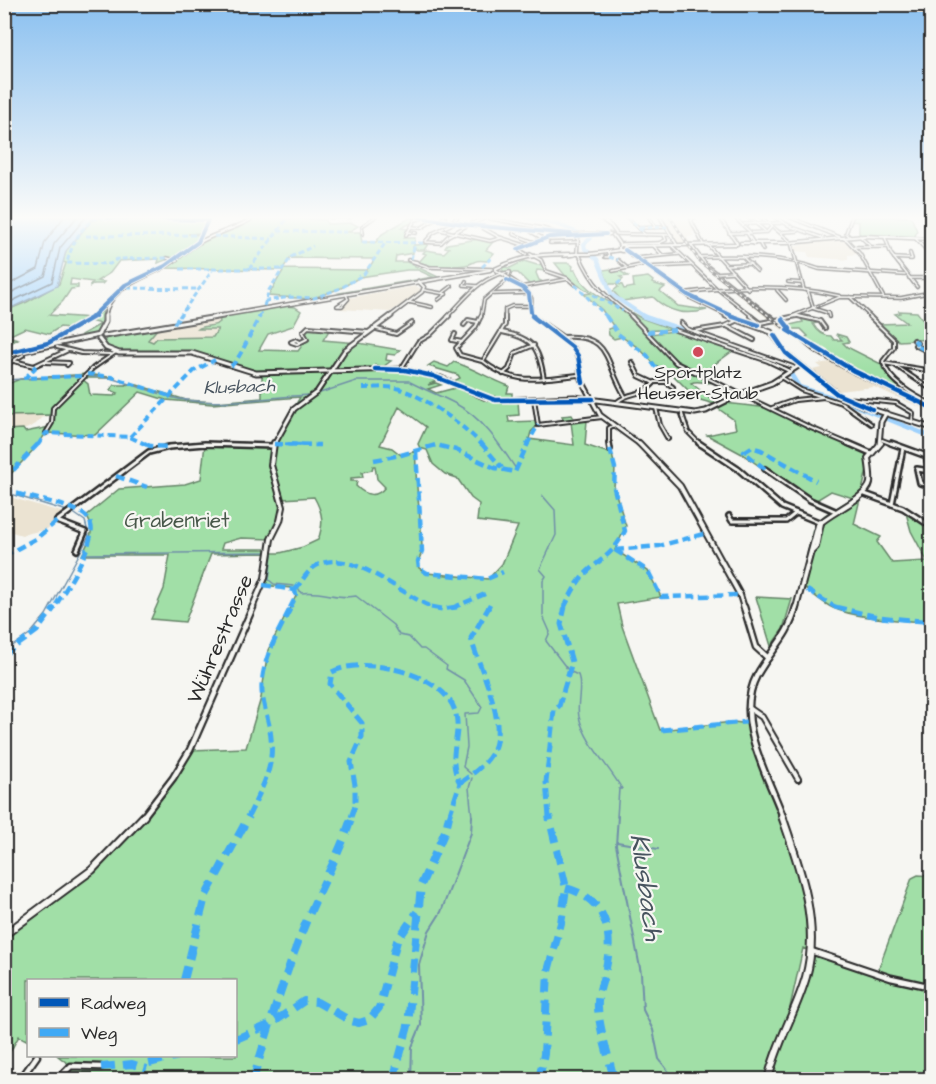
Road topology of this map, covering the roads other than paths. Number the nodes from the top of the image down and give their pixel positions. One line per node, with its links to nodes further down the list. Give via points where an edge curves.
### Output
1 (161, 268): 79 (street, via 121,290 105,311)
2 (470, 268): 16 (street)
3 (499, 268): 16 (street)
4 (545, 268): 25 (street)
5 (585, 268): 111 (street, via 590,279 639,322 676,363)
6 (624, 268): 17 (street)
7 (651, 268): 46 (street)
8 (694, 268): 36 (street)
9 (709, 268): 20 (street)
10 (729, 268): 19 (street)
11 (754, 268): 18 (street)
12 (797, 268): 29 (street)
13 (813, 268): 21 (street)
14 (867, 268): 21 (street)
15 (900, 268): 23 (street)
16 (494, 270): 22 (street); 26 (street); 27 (street); 32 (street)
17 (616, 270)
18 (757, 271)
19 (733, 272): 20 (street); 38 (street)
20 (715, 273): 37 (street)
21 (870, 273): 23 (street); 53 (street)
22 (509, 274)
23 (906, 276): 24 (street); 34 (street)
24 (924, 278)
25 (568, 279): 30 (street); 33 (street)
26 (507, 280): 33 (street); 49 (street)
27 (418, 281): 35 (street); 48 (street)
28 (466, 281): 32 (street, via 464,285)
29 (802, 283): 40 (street, via 789,282); 41 (street)
30 (575, 285)
31 (452, 286): 44 (street)
32 (477, 286): 100 (street, via 430,335 418,342)
33 (521, 287): 45 (street)
34 (917, 287)
35 (424, 290): 44 (street); 56 (street)
36 (719, 290): 37 (street); 46 (street); 69 (street)
37 (737, 290): 38 (street); 64 (street)
38 (749, 290): 39 (street)
39 (777, 290): 40 (street); 55 (street)
40 (795, 290): 41 (street)
41 (804, 291): 42 (street)
42 (808, 291): 51 (street); 60 (street)
43 (932, 292): 47 (street)
44 (442, 293): 54 (street, via 446,294)
45 (528, 293): 49 (street); 58 (street)
46 (683, 293): 63 (street)
47 (926, 293): 50 (street); 53 (street)
48 (346, 294): 57 (street, via 348,299 337,306); 79 (street)
49 (491, 294): 66 (street, via 484,300)
50 (932, 296)
51 (840, 297): 52 (street); 60 (street)
52 (850, 297): 53 (street); 96 (street, via 894,340)
53 (884, 298)
54 (438, 300)
55 (786, 300)
56 (410, 302): 59 (street); 72 (street)
57 (342, 306)
58 (529, 306): 77 (street, via 506,308); 80 (street, via 537,321)
59 (432, 307)
60 (813, 308): 61 (street); 62 (street, via 828,312)
61 (796, 316): 64 (street); 73 (street, via 820,321)
62 (830, 317)
63 (738, 320): 69 (street); 71 (street)
64 (775, 320): 69 (street)
65 (83, 322): 85 (street)
66 (478, 322): 70 (street, via 468,320); 84 (street)
67 (412, 323): 72 (street, via 396,334)
68 (681, 323): 75 (street)
69 (759, 324): 98 (street)
70 (464, 325)
71 (727, 326): 75 (street); 81 (street)
72 (374, 328): 76 (street)
73 (825, 328)
74 (675, 330): 102 (street)
75 (692, 331): 102 (street)
76 (368, 332): 83 (street, via 308,327 303,332 307,339); 101 (street, via 345,350)
77 (502, 332): 86 (street); 93 (street)
78 (455, 334): 84 (street, via 452,340)
79 (99, 337): 85 (street); 90 (street)
80 (562, 337): 105 (street, via 577,354); 112 (street, via 586,337 601,346 608,355 618,388)
81 (754, 340)
82 (914, 340): 88 (street, via 916,347)
83 (300, 342)
84 (462, 342): 93 (street, via 457,353)
85 (48, 345): 91 (street)
86 (534, 345): 104 (street, via 515,353); 107 (street, via 540,352)
87 (57, 347): 89 (street)
88 (932, 348)
89 (68, 350): 90 (street); 94 (street)
90 (114, 353): 101 (street, via 192,353 262,374); 129 (street, via 52,408 52,423)
91 (4, 355)
92 (24, 356): 94 (street, via 13,361 31,366)
93 (483, 361): 104 (street)
94 (43, 362): 97 (street)
95 (632, 362): 108 (street, via 639,376)
96 (883, 363): 99 (street); 119 (street, via 887,372)
97 (67, 365)
98 (800, 365): 102 (street); 114 (street)
99 (895, 365): 103 (street); 110 (street)
100 (401, 369): 101 (street); 115 (street, via 493,399)
101 (330, 370): 132 (street, via 318,390 291,413)
102 (789, 370): 106 (street)
103 (932, 371)
104 (502, 374): 107 (street, via 521,381)
105 (579, 375): 107 (street); 116 (street)
106 (782, 378): 111 (street); 113 (street, via 801,390)
107 (544, 379)
108 (654, 383): 109 (street, via 663,381); 112 (street, via 648,391)
109 (673, 387)
110 (932, 390)
111 (741, 394): 121 (street); 122 (street, via 704,412)
112 (626, 396): 118 (street)
113 (824, 397): 121 (street); 126 (street, via 842,403)
114 (844, 398): 117 (street); 123 (street)
115 (534, 399): 116 (street); 124 (street, via 538,425)
116 (592, 399): 118 (street); 124 (street)
117 (884, 401): 123 (street); 125 (street, via 913,413)
118 (617, 402): 120 (street)
119 (932, 404)
120 (656, 408): 122 (street); 130 (street)
121 (770, 408): 135 (street)
122 (681, 411): 144 (street, via 693,438 738,469 772,500)
123 (883, 415): 125 (street); 131 (street)
124 (603, 417): 127 (street)
125 (912, 422): 128 (street)
126 (871, 424)
127 (614, 425): 134 (street, via 608,432); 149 (street, via 649,452 685,493 740,595 756,647)
128 (932, 428)
129 (46, 432)
130 (668, 439)
131 (882, 440): 133 (street); 135 (street)
132 (273, 446): 148 (street, via 216,444 156,450 143,455 57,521 85,532); 152 (street, Wührestrasse, via 271,465 283,507 271,539 265,578 190,750 159,799 113,850 72,886)
133 (903, 448): 136 (street); 142 (street)
134 (610, 449)
135 (871, 453): 141 (street, via 870,482)
136 (932, 458): 138 (street, via 927,460)
137 (765, 469): 143 (street, via 810,500)
138 (930, 471): 139 (street); 140 (street, via 917,469 920,483)
139 (932, 477)
140 (932, 486)
141 (865, 494): 142 (street); 143 (street)
142 (892, 504): 147 (street)
143 (835, 511): 146 (street)
144 (796, 513): 145 (street, via 780,521 732,521); 146 (street)
145 (729, 516)
146 (821, 523): 149 (street, via 791,626)
147 (932, 527)
148 (77, 550)
149 (768, 658): 150 (street, via 753,683)
150 (750, 708): 151 (street, via 762,717); 153 (street, via 754,739 800,879)
151 (798, 779)
152 (4, 935)
153 (811, 951): 154 (street, via 891,978); 159 (street, via 804,986 774,1052)
154 (932, 987)
155 (36, 1057): 157 (street)
156 (101, 1067): 158 (street, via 71,1066)
157 (20, 1080)
158 (57, 1080)
159 (768, 1080)

